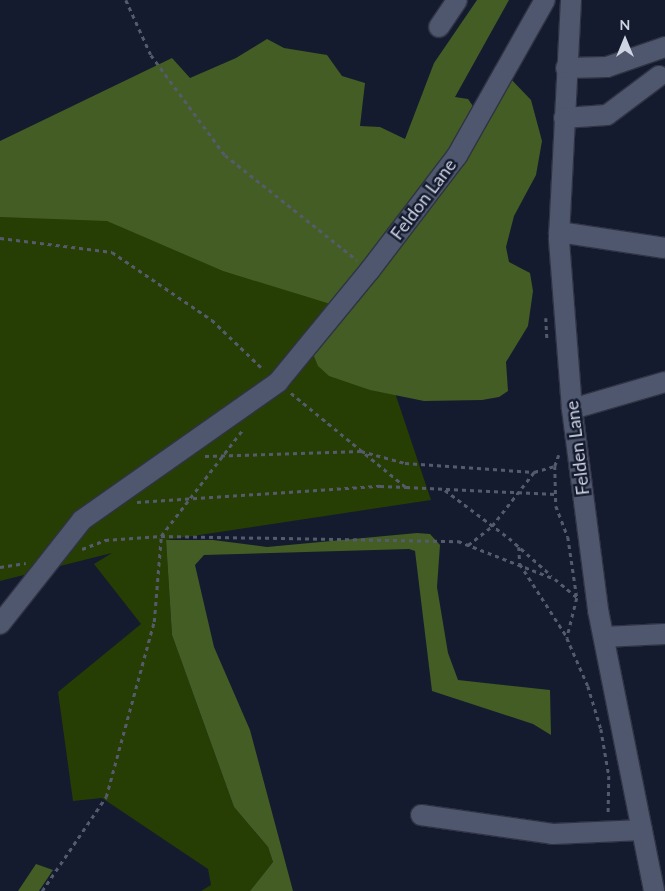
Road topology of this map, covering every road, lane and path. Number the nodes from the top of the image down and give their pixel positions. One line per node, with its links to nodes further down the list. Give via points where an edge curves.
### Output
1 (126, 0): 13 (path, via 151,55 225,155)
2 (458, 0): 5 (street)
3 (545, 0): 13 (street, Feldon Lane, via 457,156)
4 (571, 0): 7 (street, Felden Lane)
5 (439, 26)
6 (665, 47): 7 (street, via 607,67)
7 (566, 68): 9 (street, Felden Lane)
8 (660, 76): 9 (street, via 607,115)
9 (564, 118): 10 (street, Felden Lane)
10 (559, 232): 12 (street); 16 (street, Felden Lane)
11 (0, 238): 14 (path, via 112,252 212,320)
12 (665, 248)
13 (370, 270): 14 (street, Feldon Lane)
14 (278, 382): 18 (path); 36 (street, Feldon Lane, via 82,520)
15 (665, 382): 16 (street)
16 (572, 409): 35 (street, Felden Lane)
17 (244, 427): 20 (path)
18 (362, 451): 20 (path); 22 (path, via 405,463); 23 (path)
19 (202, 456): 20 (path)
20 (222, 456): 27 (path)
21 (555, 466): 22 (path)
22 (534, 472): 25 (path)
23 (406, 487): 24 (path); 27 (path, via 380,486)
24 (444, 489): 25 (path); 29 (path)
25 (518, 492): 26 (path); 29 (path)
26 (556, 494)
27 (188, 501): 28 (path); 30 (path)
28 (133, 502)
29 (492, 526): 31 (path); 32 (path)
30 (161, 536): 31 (path, via 458,541); 42 (path, via 154,622 106,797)
31 (468, 544): 33 (path)
32 (519, 547): 33 (path); 34 (path)
33 (520, 564): 34 (path); 38 (path)
34 (555, 579): 35 (path)
35 (598, 610): 39 (street, Felden Lane)
36 (0, 624)
37 (665, 634): 39 (street)
38 (567, 638)
39 (604, 638): 41 (street, Felden Lane)
40 (421, 815): 41 (street, via 553,834)
41 (642, 830): 43 (street, Felden Lane)
42 (42, 891)
43 (654, 891)

